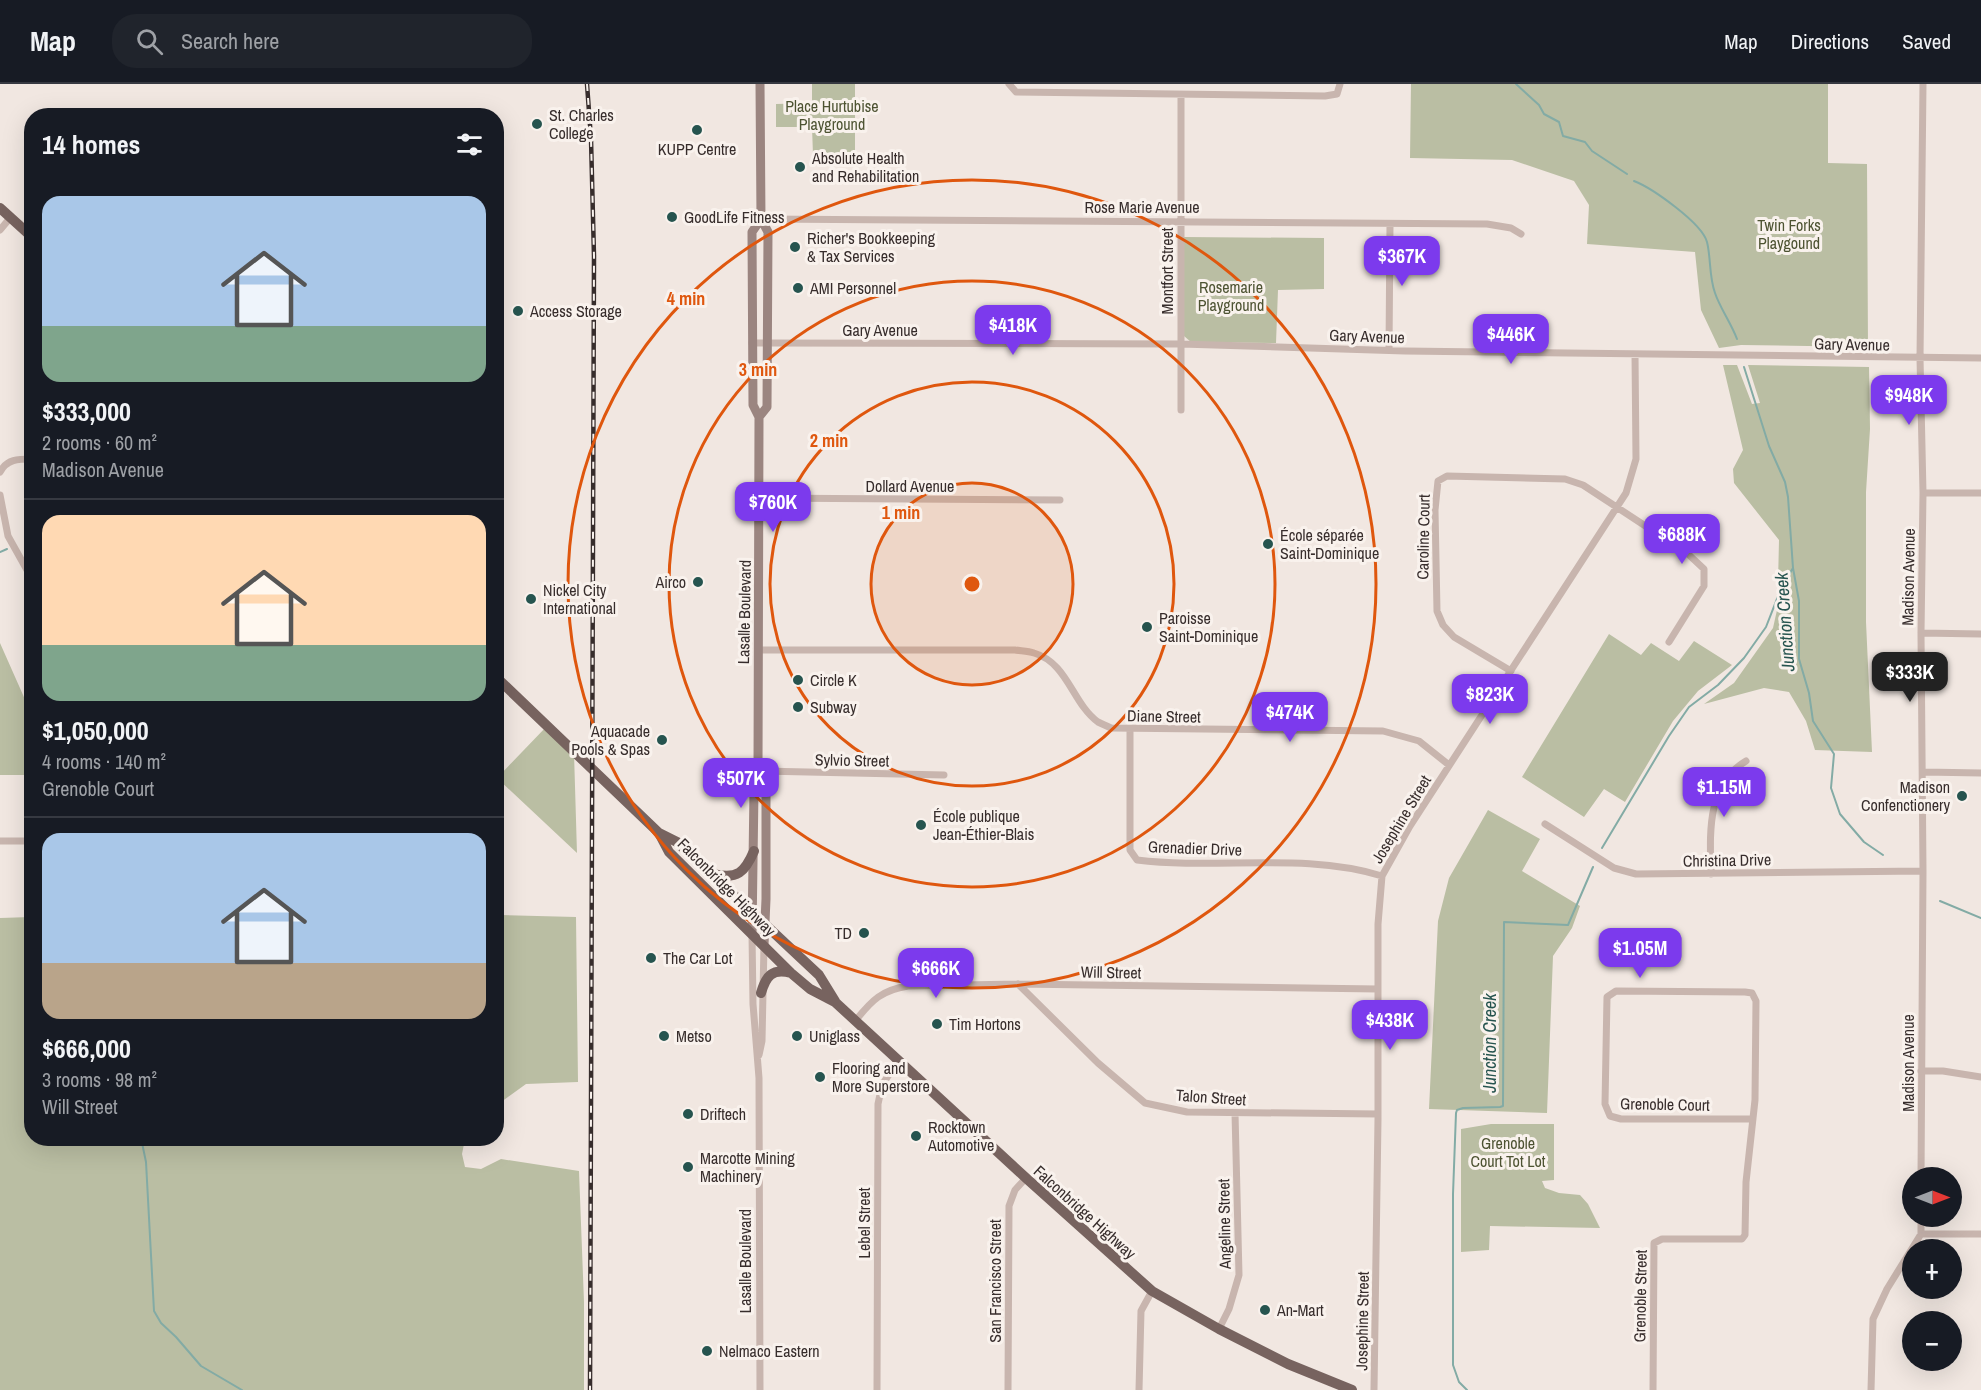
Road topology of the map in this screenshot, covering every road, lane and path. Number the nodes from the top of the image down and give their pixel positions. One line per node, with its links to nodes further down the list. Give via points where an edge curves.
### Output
1 (760, 84): 8 (main road, Lasalle Boulevard)
2 (1009, 84): 5 (street, via 1016,92)
3 (1340, 84): 5 (street, via 1337,94 1325,96)
4 (1923, 84): 19 (street, Madison Avenue)
5 (1181, 95): 9 (street, Montfort Street)
6 (0, 208): 7 (main road)
7 (10, 218): 11 (street); 12 (main road)
8 (761, 219): 9 (street, Rose Marie Avenue); 14 (main road, Lasalle Boulevard, via 752,232); 15 (main road, Lasalle Boulevard, via 768,232)
9 (1181, 221): 10 (street, Rose Marie Avenue); 16 (street, Montfort Street)
10 (1390, 224): 13 (street, Rose Marie Avenue, via 1487,224); 17 (street)
11 (0, 230)
12 (24, 230)
13 (1521, 234)
14 (752, 343): 15 (street, Gary Avenue); 22 (main road, Lasalle Boulevard, via 753,405)
15 (767, 344): 16 (street, Gary Avenue); 22 (main road, Lasalle Boulevard, via 767,407)
16 (1181, 344): 17 (street, Gary Avenue); 21 (street, Montfort Street)
17 (1389, 350): 18 (street, Gary Avenue)
18 (1635, 354): 19 (street, Gary Avenue); 30 (street, Josephine Street, via 1636,459)
19 (1920, 358): 20 (street, Gary Avenue); 25 (street, Madison Avenue)
20 (1981, 358)
21 (1181, 410)
22 (759, 417): 28 (main road, Lasalle Boulevard)
23 (24, 459): 24 (street, via 12,460)
24 (0, 472)
25 (1923, 493): 26 (street); 32 (street, Madison Avenue)
26 (1981, 493)
27 (0, 495): 31 (street, via 8,536)
28 (759, 498): 29 (street, Dollard Avenue); 35 (main road, Lasalle Boulevard)
29 (1060, 500)
30 (1617, 508): 34 (street, via 1688,554 1704,569 1704,586); 36 (street, Josephine Street); 36 (street, Caroline Court, via 1583,485 1565,479 1447,476 1438,481 1437,611 1454,637)
31 (24, 565)
32 (1921, 633): 33 (street); 42 (street, Madison Avenue)
33 (1981, 634)
34 (1669, 642)
35 (758, 650): 38 (street, Diane Street, via 1034,653 1049,660 1064,675 1097,721 1111,728); 41 (main road, Lasalle Boulevard)
36 (1511, 671): 40 (street, Josephine Street)
37 (504, 685): 46 (main road, Falconbridge Highway)
38 (1130, 730): 40 (street, Diane Street, via 1383,731 1419,741); 53 (street, Grenadier Drive, via 1130,850 1137,860 1167,864 1321,864)
39 (1746, 761): 52 (street, via 1728,777 1713,807)
40 (1449, 765): 53 (street, Josephine Street)
41 (758, 771): 44 (street, Sylvio Street); 49 (main road, Lasalle Boulevard, via 754,790); 55 (main road, Lasalle Boulevard, via 766,790)
42 (1924, 772): 43 (street); 50 (street, Madison Avenue)
43 (1981, 773)
44 (944, 775)
45 (1545, 824): 52 (street, Christina Drive, via 1614,868 1636,874)
46 (659, 833): 51 (main road, Falconbridge Highway, via 677,842); 56 (main road, Falconbridge Highway, via 669,852)
47 (0, 841): 48 (street)
48 (24, 841)
49 (754, 851): 51 (main road, via 749,863 735,875); 54 (main road, Lasalle Boulevard)
50 (1923, 871): 52 (street, Christina Drive); 66 (street, Madison Avenue)
51 (712, 874): 54 (main road, Falconbridge Highway)
52 (1711, 874)
53 (1382, 876): 60 (street, Josephine Street)
54 (753, 912): 55 (main road, Falconbridge Highway); 56 (main road, Lasalle Boulevard)
55 (765, 923): 57 (main road, Lasalle Boulevard); 62 (main road, Falconbridge Highway, via 819,975)
56 (752, 933): 57 (main road, Falconbridge Highway); 64 (street, Lasalle Boulevard)
57 (764, 945): 58 (main road, Falconbridge Highway); 61 (street, Lasalle Boulevard)
58 (791, 973): 61 (main road, via 772,973); 62 (main road, Falconbridge Highway)
59 (1018, 984): 60 (street, Will Street); 63 (street, Will Street, via 891,989 867,1006); 68 (street, Talon Street, via 1144,1103 1187,1112)
60 (1378, 989): 69 (street, Josephine Street)
61 (761, 993): 64 (street, Lasalle Boulevard, via 762,1041)
62 (835, 1002): 63 (main road, Falconbridge Highway)
63 (856, 1020): 65 (main road, Falconbridge Highway)
64 (758, 1061): 79 (street, Lasalle Boulevard)
65 (898, 1061): 72 (main road, Falconbridge Highway); 80 (street, Lebel Street, via 882,1085 878,1104)
66 (1921, 1071): 67 (street); 71 (street, Madison Avenue)
67 (1981, 1077)
68 (1235, 1113): 69 (street, Talon Street); 78 (street, Angeline Street, via 1239,1275)
69 (1378, 1114): 84 (street, Josephine Street)
70 (1752, 1119): 70 (street, Grenoble Court, via 1756,1008 1752,993 1616,991 1607,997 1605,1104 1610,1116); 73 (street, Grenoble Court)
71 (1921, 1167)
72 (1026, 1178): 77 (main road, Falconbridge Highway); 81 (street, San Francisco Street, via 1008,1206)
73 (1746, 1182): 85 (street, Grenoble Street, via 1743,1238 1662,1239 1654,1243)
74 (1920, 1227): 75 (street)
75 (1920, 1234): 76 (street); 86 (street, via 1873,1319)
76 (1981, 1234)
77 (1152, 1291): 78 (main road, Falconbridge Highway); 82 (street, via 1141,1311)
78 (1219, 1329): 83 (main road, Falconbridge Highway, via 1288,1364)
79 (759, 1390)
80 (877, 1390)
81 (1008, 1390)
82 (1139, 1390)
83 (1352, 1390)
84 (1374, 1390)
85 (1653, 1390)
86 (1871, 1390)

